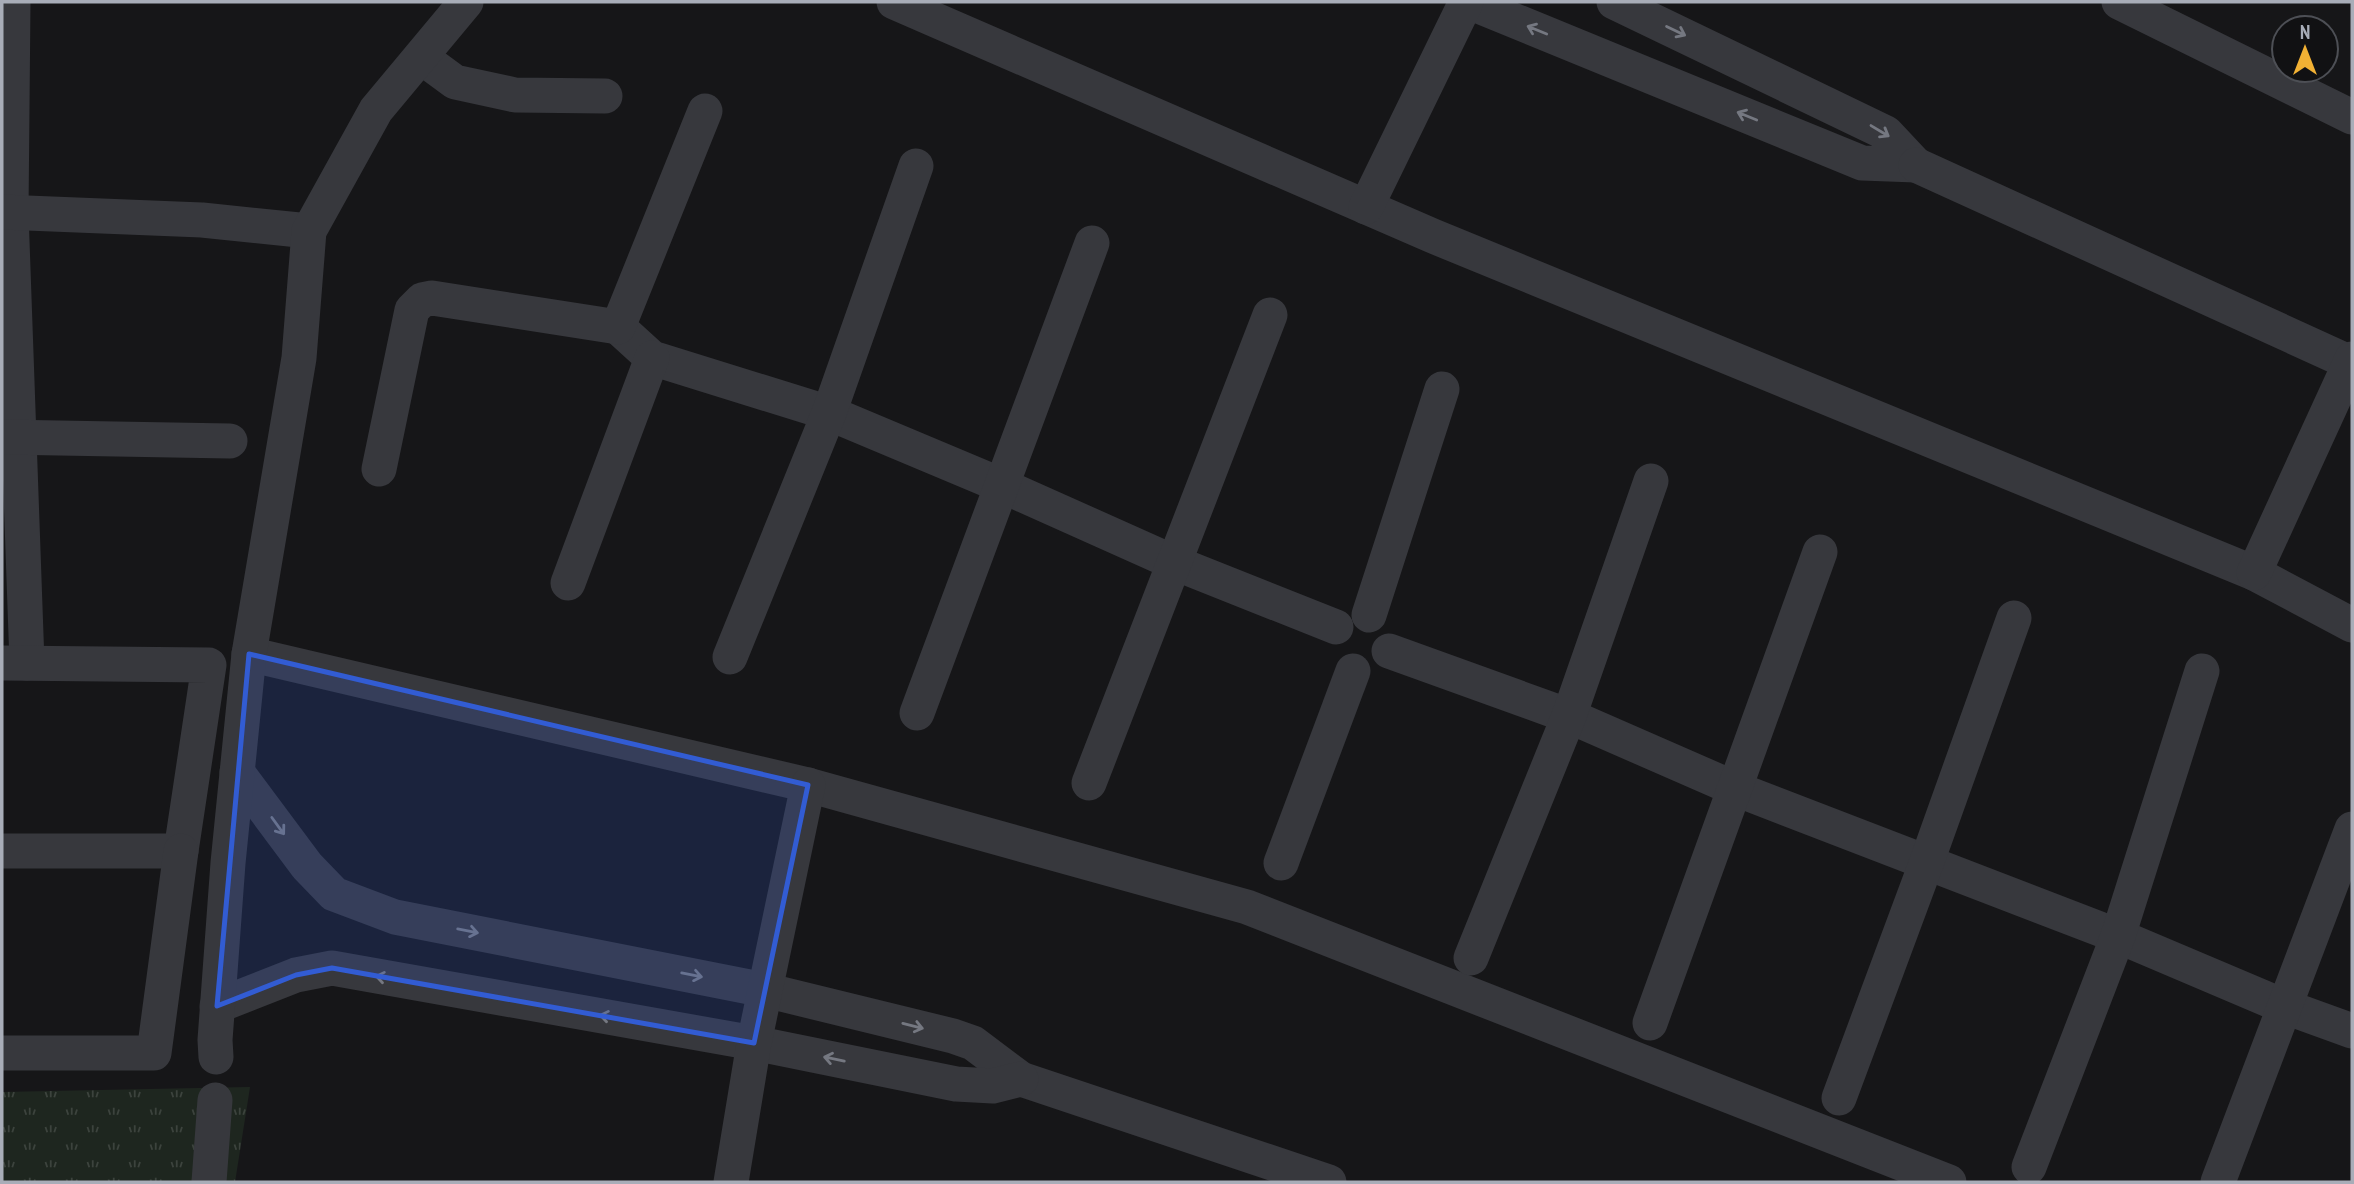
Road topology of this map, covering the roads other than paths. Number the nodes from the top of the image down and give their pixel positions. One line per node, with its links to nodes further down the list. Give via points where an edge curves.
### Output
1 (13, 2): 14 (street)
2 (466, 2): 7 (street)
3 (894, 2): 13 (street)
4 (1468, 2): 11 (street, one-way to 4, via 1862,163); 13 (street)
5 (1614, 2): 11 (street, one-way to 11, via 1886,133)
6 (2119, 2): 10 (street)
7 (421, 57): 8 (street, via 455,82 515,95); 15 (street, via 376,110)
8 (605, 96)
9 (705, 111): 18 (street)
10 (2352, 117)
11 (1916, 165): 20 (street)
12 (916, 166): 22 (street)
13 (1366, 207): 30 (street)
14 (6, 213): 15 (street, via 202,220); 23 (street)
15 (309, 231): 37 (street, via 299,358)
16 (1092, 243): 27 (street)
17 (1270, 315): 29 (street)
18 (618, 327): 19 (street); 25 (street, via 422,300 412,310)
19 (652, 358): 22 (street); 31 (street)
20 (2351, 361): 30 (street)
21 (1442, 389): 32 (street)
22 (829, 413): 27 (street); 38 (street)
23 (10, 438): 24 (street); 39 (street)
24 (230, 441)
25 (379, 469)
26 (1651, 481): 43 (street)
27 (1003, 486): 29 (street); 42 (street)
28 (1820, 552): 47 (street)
29 (1175, 563): 35 (street); 45 (street)
30 (2254, 573): 34 (street)
31 (568, 583)
32 (1369, 615): 35 (street, via 1345,618); 36 (street, via 1387,628)
33 (2014, 618): 52 (street)
34 (2352, 625)
35 (1336, 627): 40 (street, via 1334,653)
36 (1389, 651): 40 (street, via 1375,668); 43 (street)
37 (249, 654): 44 (street); 46 (street)
38 (730, 657)
39 (14, 663): 50 (street, via 209,665)
40 (1353, 671): 51 (street)
41 (2202, 671): 53 (street)
42 (917, 713)
43 (1569, 716): 47 (street); 54 (street)
44 (237, 772): 55 (street, one-way to 55, via 307,866 334,894 395,917); 56 (street)
45 (1089, 783)
46 (808, 785): 55 (street); 70 (street, via 1247,907)
47 (1736, 789): 52 (street); 58 (street)
48 (2352, 829): 57 (street)
49 (2, 851): 50 (street)
50 (181, 851): 61 (street, via 154,1053)
51 (1281, 863)
52 (1926, 864): 53 (street); 64 (street)
53 (2118, 936): 57 (street); 66 (street)
54 (1471, 958)
55 (765, 990): 60 (street); 63 (street, one-way to 63, via 953,1036 973,1043)
56 (218, 1006): 60 (street, one-way to 56, via 332,968 296,975); 62 (street)
57 (2283, 1006): 59 (street); 71 (street)
58 (1650, 1023)
59 (2352, 1031)
60 (754, 1043): 63 (street, one-way to 60, via 993,1086 956,1084); 68 (street)
61 (2, 1053)
62 (216, 1057)
63 (1021, 1079): 69 (street)
64 (1839, 1098)
65 (215, 1100): 67 (street)
66 (2029, 1167)
67 (209, 1182)
68 (731, 1182)
69 (1329, 1182)
70 (1949, 1182)
71 (2218, 1182)

